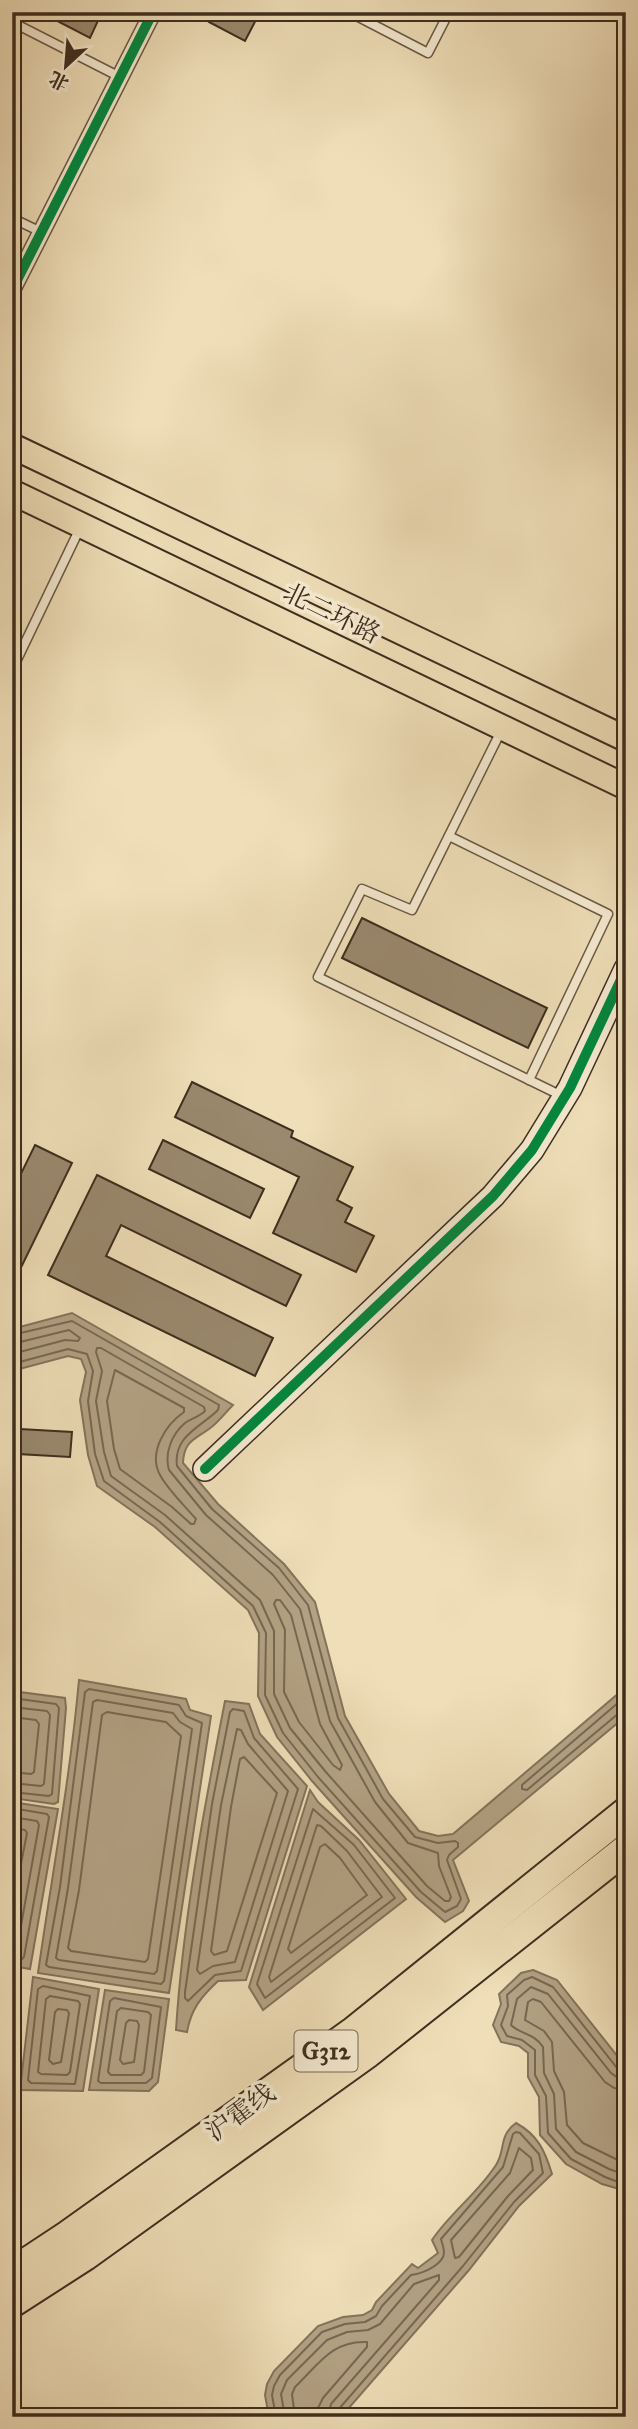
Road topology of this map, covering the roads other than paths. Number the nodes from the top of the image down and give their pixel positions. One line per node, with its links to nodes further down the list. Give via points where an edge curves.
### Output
1 (153, 12): 5 (street)
2 (349, 12): 3 (lane, via 428,53)
3 (449, 12)
4 (12, 22): 5 (lane)
5 (120, 77): 7 (street)
6 (12, 218): 7 (lane)
7 (41, 232): 8 (street)
8 (12, 290)
9 (12, 446): 14 (main road, 北二环路)
10 (12, 492): 11 (main road, 北二环路)
11 (81, 525): 12 (lane); 13 (main road, 北二环路)
12 (12, 670)
13 (502, 728): 15 (main road, 北二环路); 16 (lane)
14 (626, 739)
15 (626, 787)
16 (449, 836): 18 (lane, via 608,914); 18 (lane, via 412,910 362,889 318,977)
17 (626, 969): 19 (street)
18 (529, 1080): 19 (lane)
19 (564, 1097): 20 (street, via 532,1150 493,1196)
20 (205, 1469)
21 (626, 1812): 23 (highway, 沪霍线 / G312, via 355,2031)
22 (626, 1849): 24 (highway, 沪霍线 / G312, via 368,2053)
23 (12, 2272)
24 (12, 2304)

